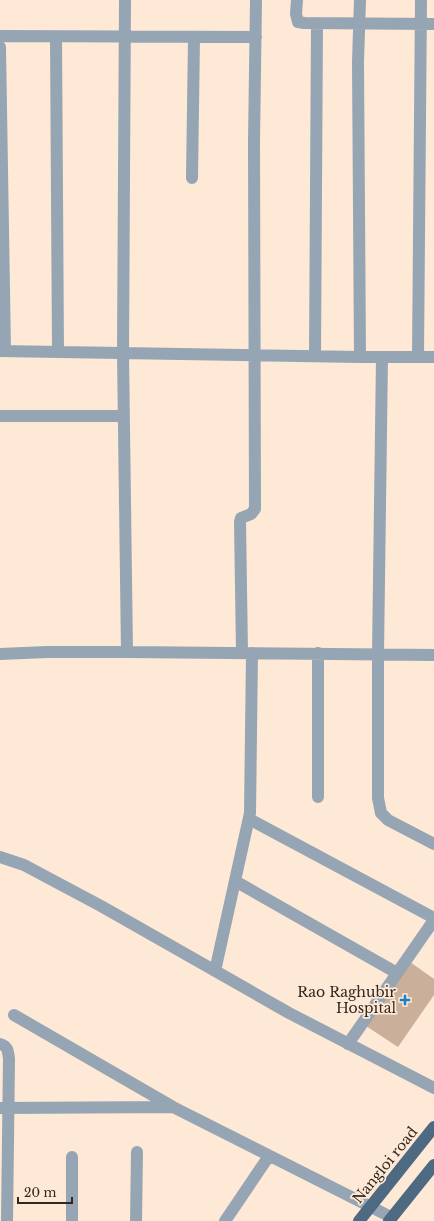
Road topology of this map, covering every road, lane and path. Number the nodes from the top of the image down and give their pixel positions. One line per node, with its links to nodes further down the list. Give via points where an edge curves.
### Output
1 (125, 0): 11 (street)
2 (256, 0): 13 (street)
3 (297, 0): 6 (street, via 298,22)
4 (360, 0): 7 (street)
5 (421, 0): 8 (street)
6 (317, 23): 7 (street); 21 (street)
7 (359, 23): 8 (street); 22 (street)
8 (421, 24): 9 (street); 24 (street)
9 (434, 24)
10 (0, 36): 12 (street)
11 (125, 36): 12 (street); 14 (street); 19 (street)
12 (56, 37): 18 (street)
13 (256, 37): 14 (street); 20 (street)
14 (194, 38): 16 (street)
15 (0, 47): 17 (street)
16 (192, 178)
17 (2, 351): 18 (street)
18 (58, 352): 19 (street)
19 (123, 353): 20 (street); 27 (street)
20 (254, 355): 21 (street); 29 (street, via 255,509 251,514 241,518 240,522)
21 (315, 356): 22 (street)
22 (360, 357): 23 (street)
23 (382, 357): 24 (street); 32 (street)
24 (418, 357): 25 (street)
25 (434, 357)
26 (0, 416): 27 (street)
27 (123, 416): 28 (street)
28 (127, 652): 29 (street); 30 (street)
29 (247, 653): 31 (street); 35 (street)
30 (0, 654)
31 (318, 654): 32 (street); 34 (street)
32 (378, 654): 33 (street); 36 (street, via 378,798 381,813 388,820)
33 (434, 655)
34 (318, 797)
35 (249, 819): 38 (street); 39 (street)
36 (434, 844)
37 (0, 857): 40 (street, via 24,865 101,906)
38 (235, 881): 40 (street); 41 (street)
39 (434, 919): 41 (street)
40 (214, 971): 44 (street)
41 (397, 973): 44 (street)
42 (14, 1015): 46 (street)
43 (0, 1044): 47 (street, via 8,1050)
44 (348, 1044): 45 (street)
45 (434, 1088)
46 (173, 1107): 47 (street); 50 (street)
47 (4, 1108): 52 (street)
48 (434, 1127): 54 (main road, Nangloi road)
49 (137, 1152): 58 (street)
50 (269, 1156): 54 (street); 59 (street)
51 (72, 1158): 57 (street)
52 (4, 1163): 56 (street)
53 (434, 1164): 55 (main road)
54 (370, 1207): 55 (street); 60 (main road, Nangloi road)
55 (390, 1219)
56 (7, 1221)
57 (72, 1221)
58 (136, 1221)
59 (225, 1221)
60 (358, 1221)

